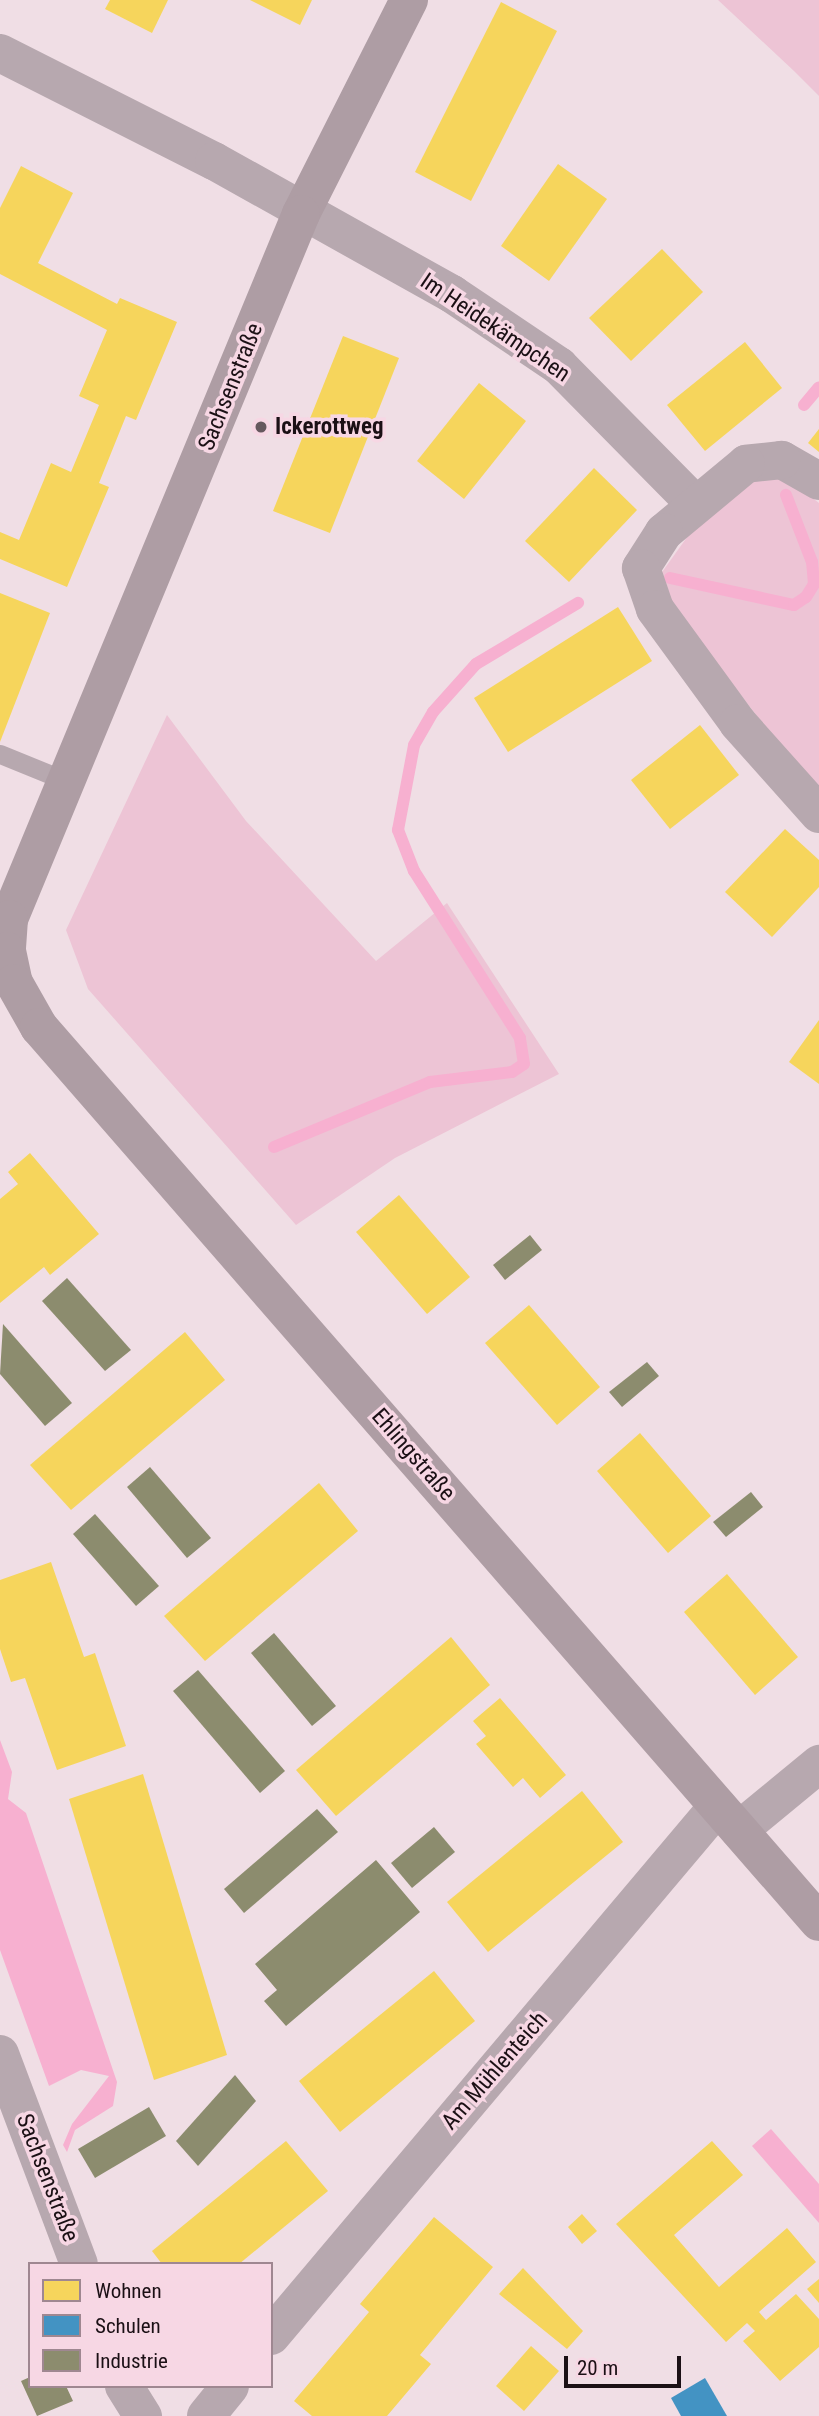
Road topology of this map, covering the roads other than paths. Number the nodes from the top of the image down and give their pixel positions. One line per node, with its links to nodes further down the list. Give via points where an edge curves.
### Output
1 (409, 0): 3 (street, Sachsenstraße)
2 (0, 53): 3 (street, via 214,161)
3 (300, 214): 5 (street, Im Heidekämpchen, via 453,294 559,366); 7 (street, Sachsenstraße)
4 (819, 481): 5 (street, via 782,460 746,464)
5 (695, 504): 8 (street, via 664,532 641,568 655,609 773,769)
6 (0, 754): 7 (lane)
7 (66, 781): 9 (street, Sachsenstraße, via 9,919)
8 (819, 814)
9 (7, 992): 11 (street, Ehlingstraße)
10 (819, 1765): 11 (street, Am Mühlenteich)
11 (729, 1818): 12 (street, Ehlingstraße); 15 (street, Am Mühlenteich)
12 (819, 1922)
13 (0, 2054): 14 (street, Sachsenstraße)
14 (78, 2262)
15 (273, 2334)
16 (125, 2388): 18 (street)
17 (228, 2388): 19 (street)
18 (143, 2416)
19 (206, 2416)

